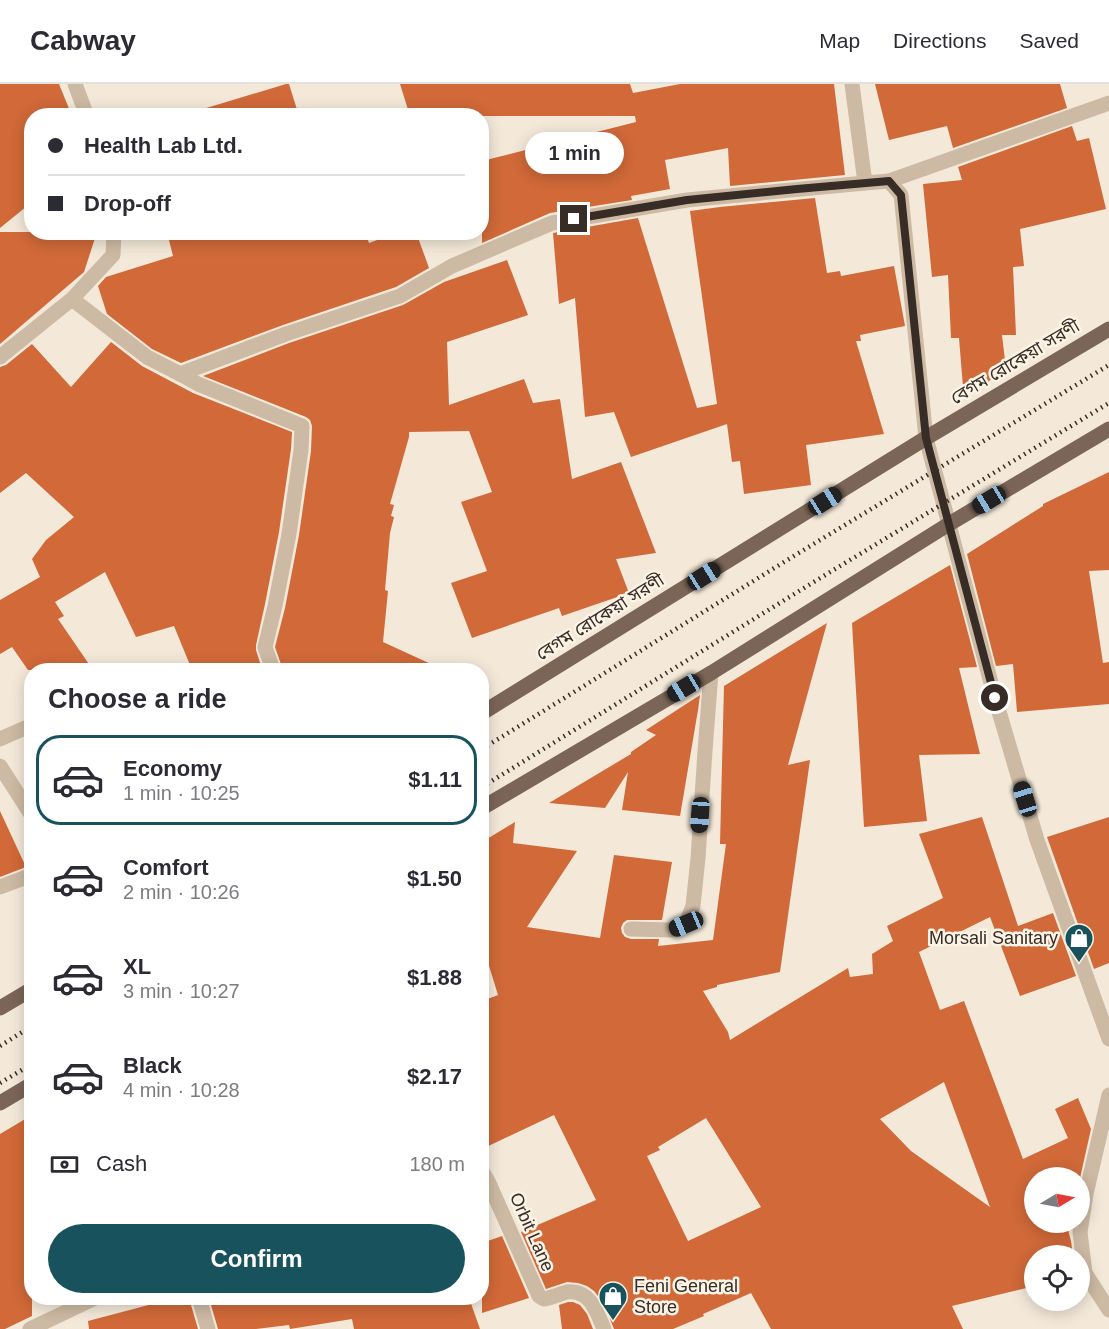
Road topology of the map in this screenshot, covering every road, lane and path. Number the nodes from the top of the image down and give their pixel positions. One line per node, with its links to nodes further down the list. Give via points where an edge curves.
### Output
1 (75, 84): 4 (street)
2 (852, 84): 6 (street)
3 (1109, 103): 5 (street)
4 (84, 108)
5 (889, 181): 6 (street); 13 (street, via 901,195)
6 (865, 183): 11 (street, via 687,200 552,223 452,266 400,296)
7 (114, 240): 8 (street, via 113,255)
8 (72, 299): 10 (street); 11 (street, via 147,357)
9 (1109, 329): 13 (main road, বেগম রোকেয়া সরণী)
10 (0, 357)
11 (180, 374): 15 (street, via 303,426 290,534 265,647)
12 (1109, 429): 14 (main road)
13 (926, 438): 14 (street); 17 (main road, বেগম রোকেয়া সরণী)
14 (950, 524): 16 (main road); 28 (street, via 1037,840)
15 (271, 663)
16 (711, 673): 22 (main road); 25 (street, via 693,906 686,924 670,930)
17 (489, 709)
18 (24, 728): 19 (street)
19 (0, 739)
20 (0, 766): 21 (street)
21 (24, 804)
22 (489, 804)
23 (24, 878): 24 (street)
24 (0, 887)
25 (631, 929)
26 (24, 994): 27 (main road)
27 (0, 1008)
28 (1109, 1039)
29 (24, 1089): 31 (main road)
30 (1109, 1095): 35 (street, via 1080,1232 1085,1272)
31 (0, 1103)
32 (489, 1183): 38 (street, Orbit Lane, via 539,1296 549,1299 566,1292 583,1294 591,1300)
33 (80, 1305): 36 (street)
34 (201, 1305): 37 (street)
35 (1109, 1310)
36 (30, 1329)
37 (208, 1329)
38 (604, 1329)

